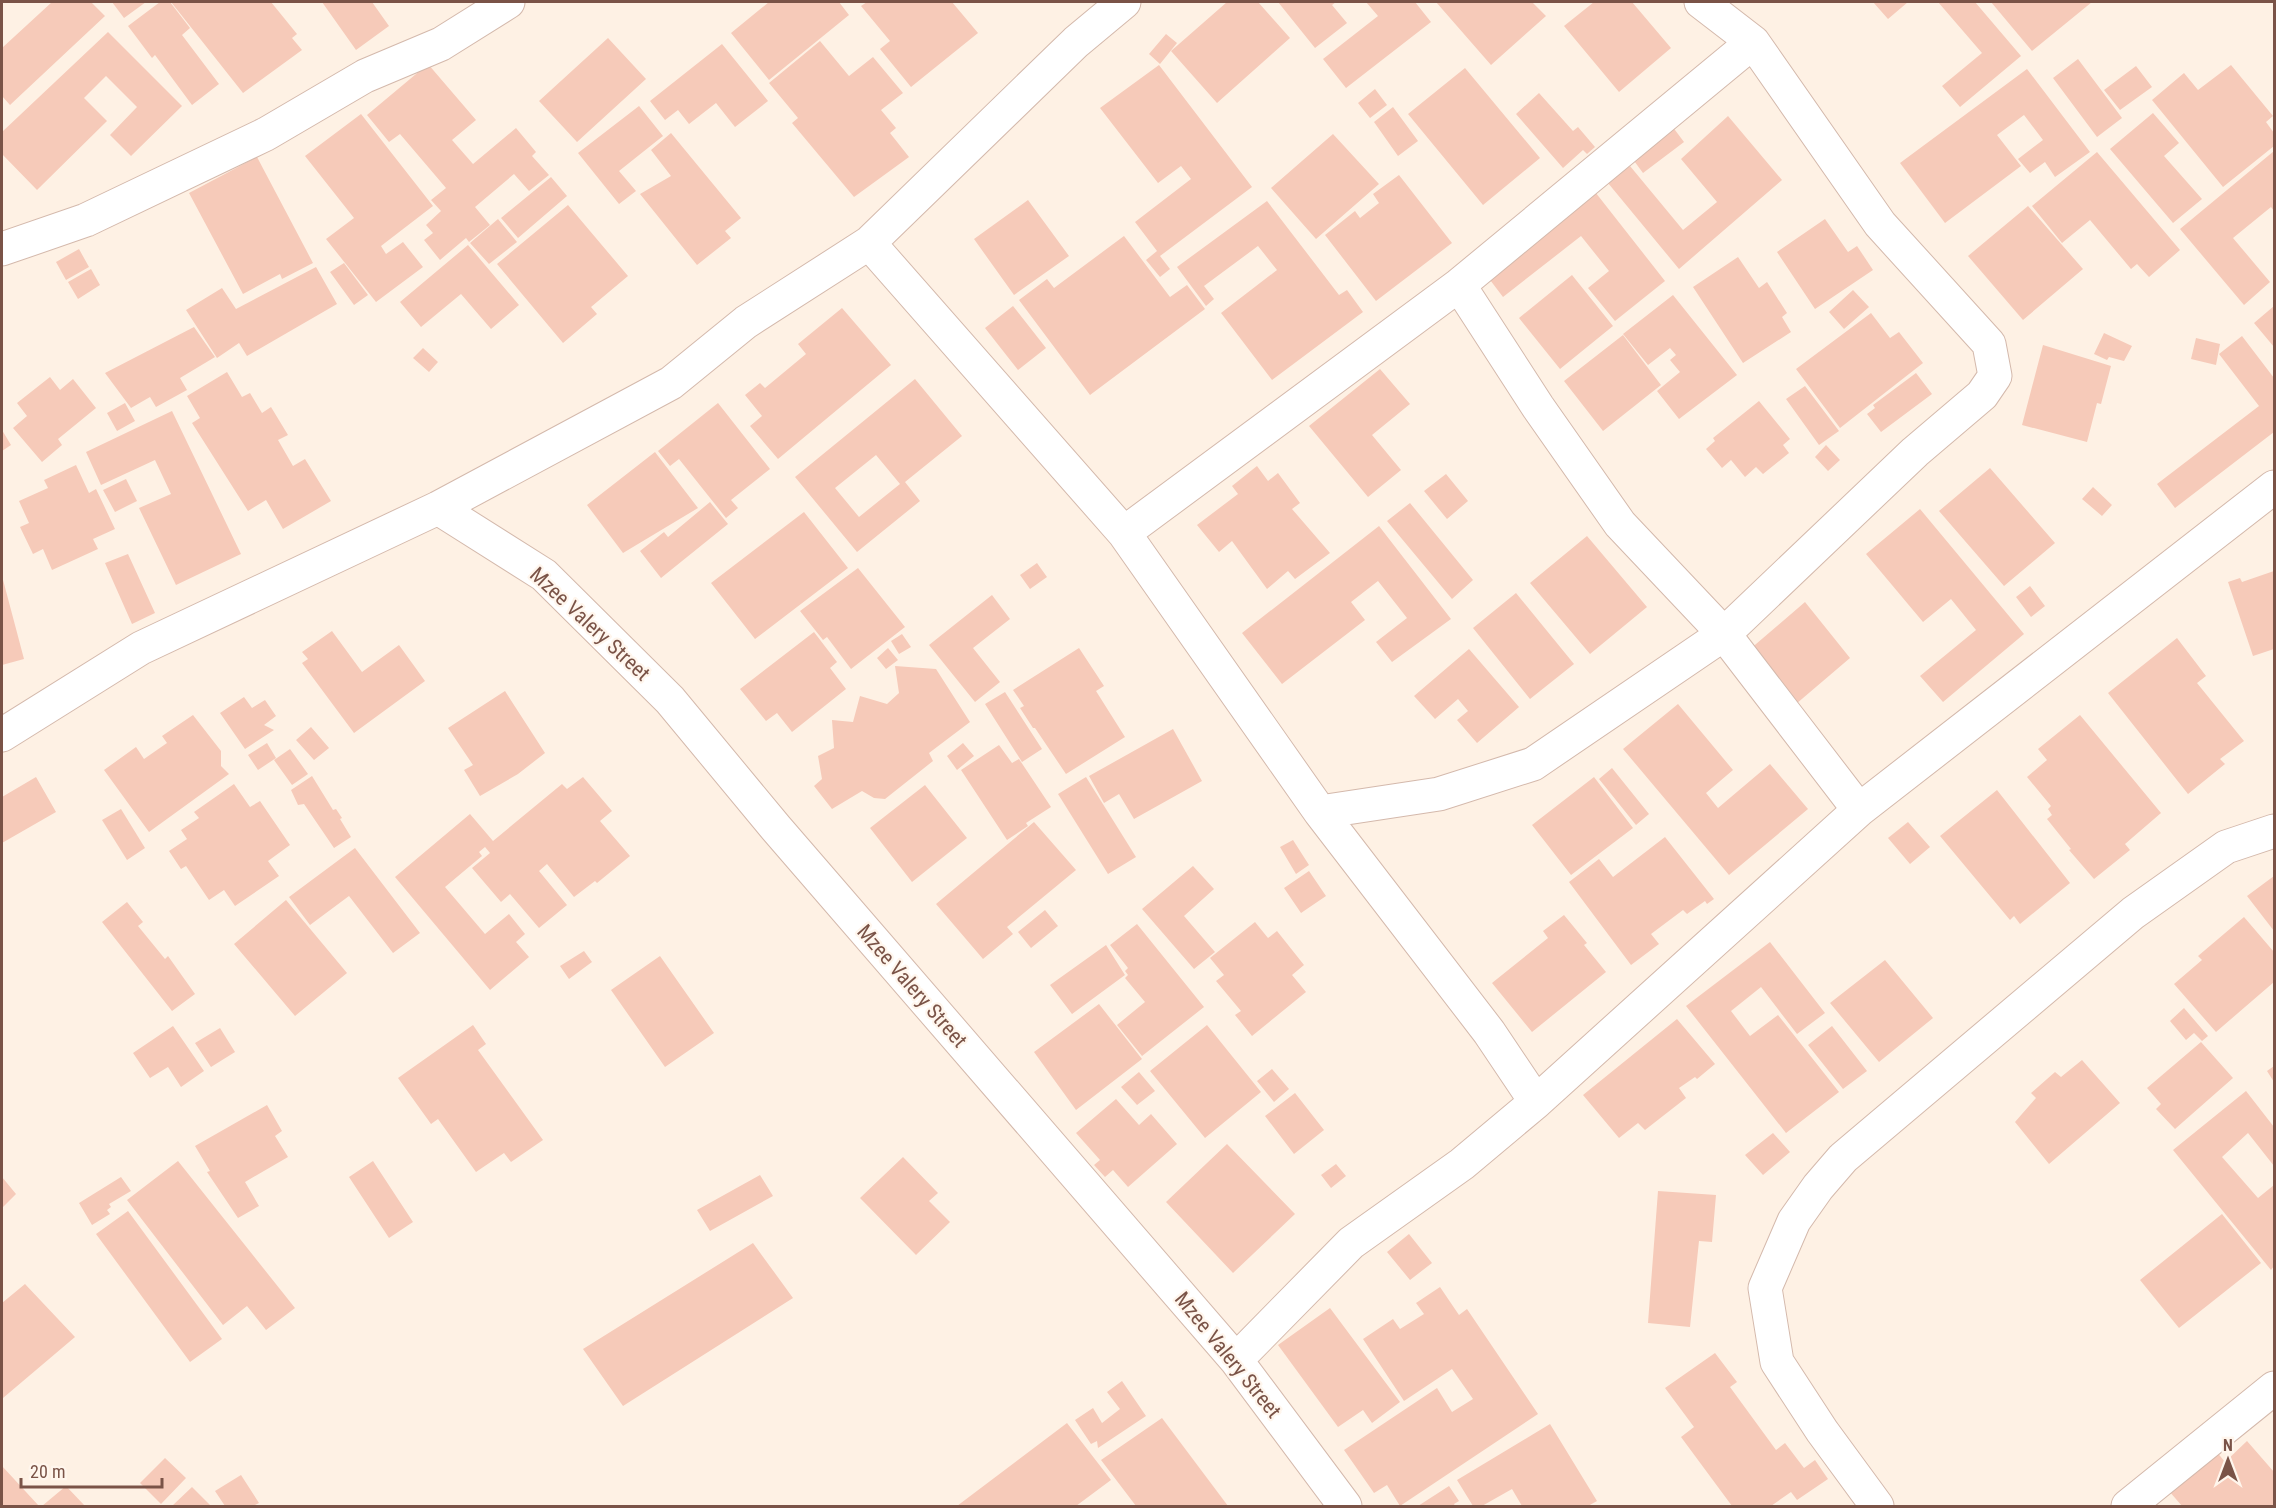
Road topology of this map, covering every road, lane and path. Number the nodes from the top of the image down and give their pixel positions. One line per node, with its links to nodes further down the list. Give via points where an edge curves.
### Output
1 (508, 2): 5 (street, via 441,44 365,76 266,134 86,220)
2 (1124, 2): 6 (street, via 1076,42)
3 (1701, 2): 4 (street)
4 (1753, 42): 7 (street); 11 (street, via 1880,224 1989,344 1995,375 1982,395 1915,452)
5 (5, 242)
6 (869, 243): 9 (street, via 746,322 672,383); 10 (street)
7 (1459, 285): 10 (street); 11 (street, via 1620,524)
8 (2274, 487): 13 (street)
9 (438, 508): 12 (street, via 141,648); 17 (street, Mzee Valery Street, via 544,575 670,700)
10 (1124, 533): 14 (street)
11 (1724, 634): 13 (street); 14 (street, via 1533,764 1439,794)
12 (2, 735)
13 (1859, 810): 16 (street)
14 (1320, 812): 16 (street, via 1489,1032)
15 (2274, 831): 20 (street, via 2226,847 2133,914 1843,1158 1794,1221 1765,1288 1777,1362)
16 (1536, 1102): 17 (street, via 1462,1164 1352,1243)
17 (1236, 1360): 19 (street, Mzee Valery Street)
18 (2274, 1388): 21 (street)
19 (1345, 1506)
20 (1877, 1506)
21 (2128, 1506)

